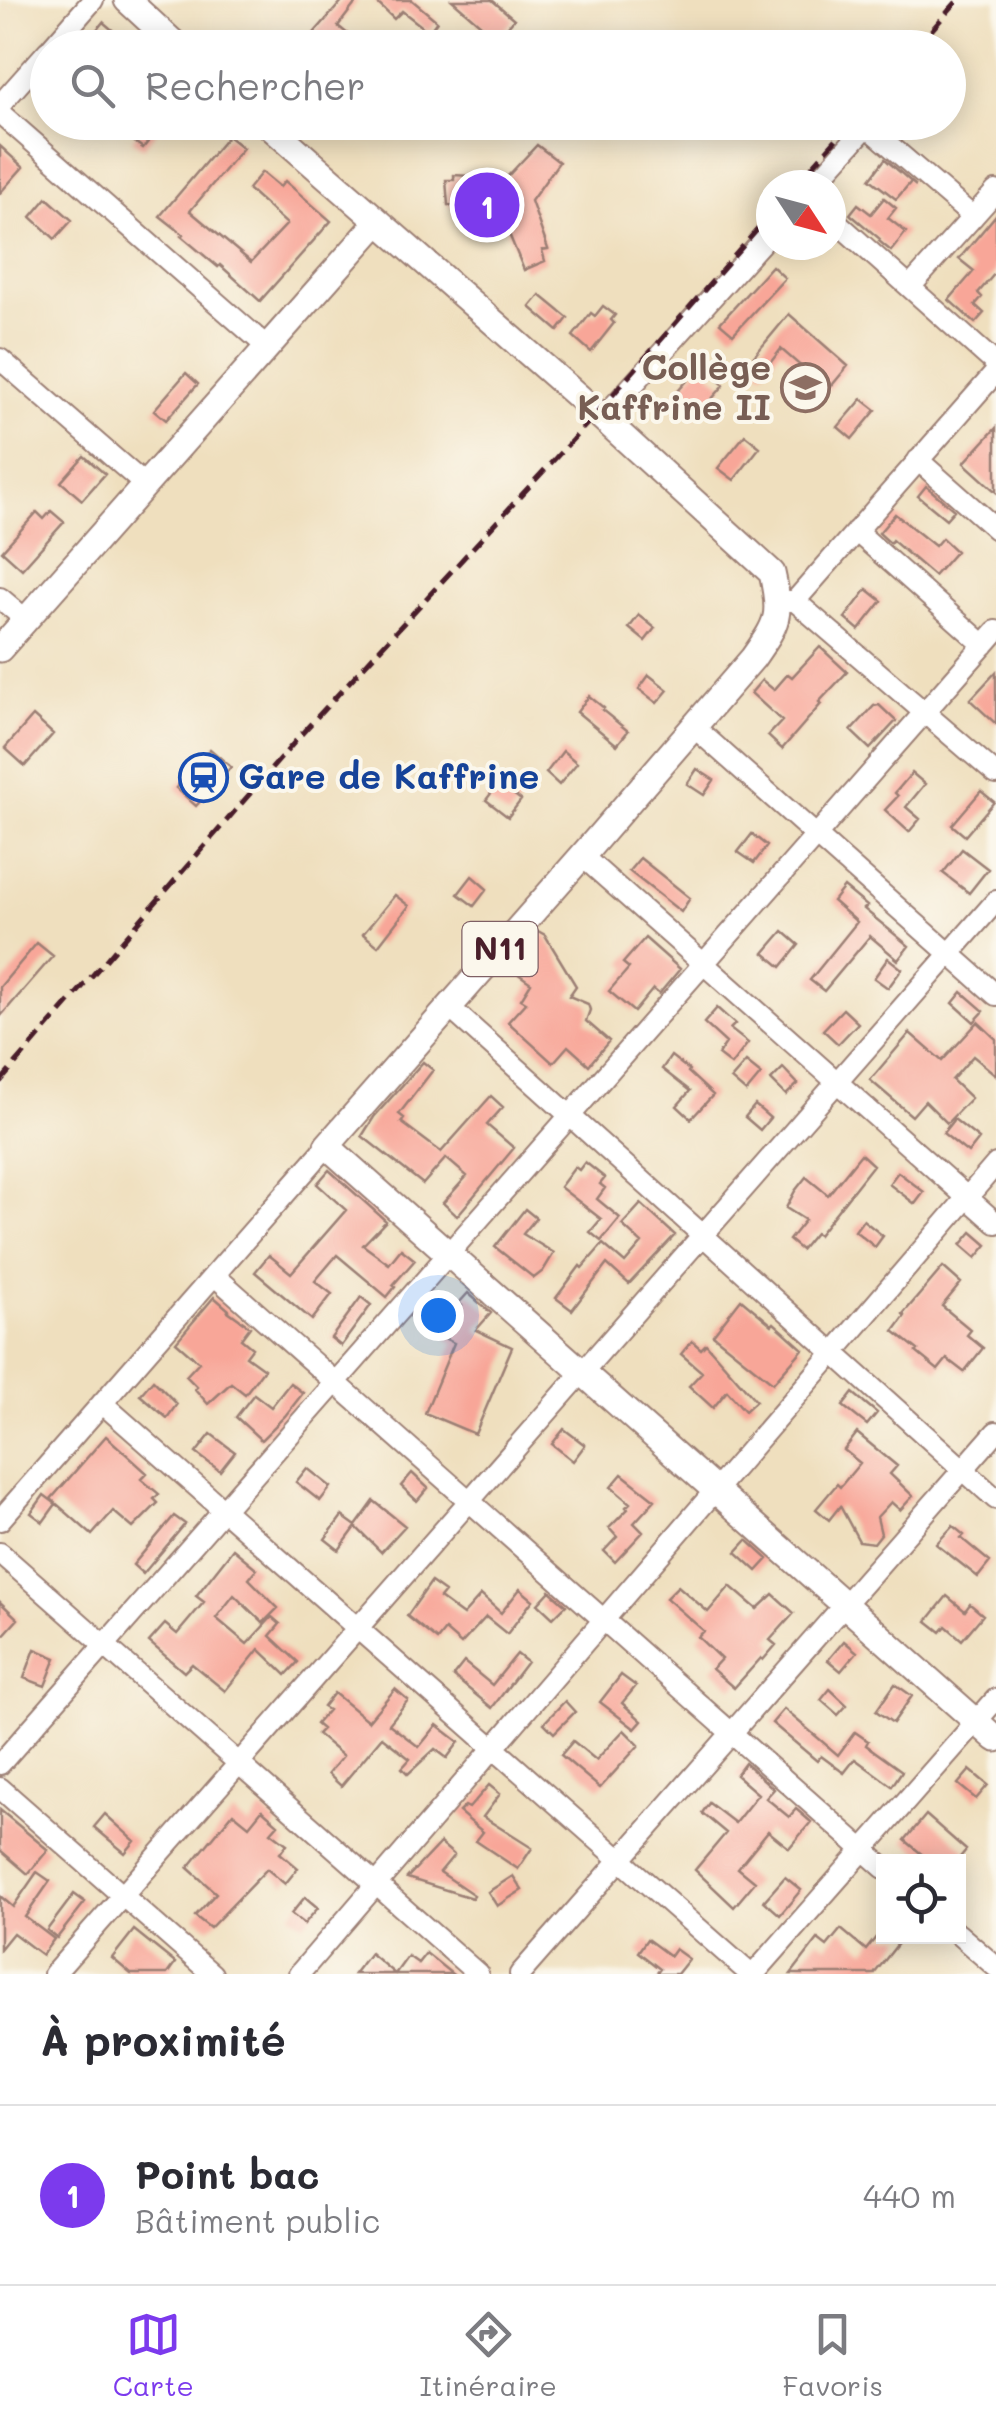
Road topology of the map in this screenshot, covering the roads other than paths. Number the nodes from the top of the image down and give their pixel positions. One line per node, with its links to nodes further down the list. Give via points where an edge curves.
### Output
1 (93, 0): 3 (street)
2 (130, 1): 4 (main road)
3 (66, 30)
4 (160, 30)
5 (30, 70): 6 (street)
6 (0, 104)
7 (0, 113): 8 (street)
8 (30, 139)
9 (31, 140): 20 (street)
10 (285, 140): 16 (main road)
11 (855, 140): 13 (street)
12 (884, 140): 15 (street)
13 (828, 170)
14 (996, 190): 15 (street)
15 (973, 217): 19 (street)
16 (378, 222): 20 (main road); 24 (main road)
17 (846, 230): 19 (street)
18 (756, 249): 24 (street)
19 (910, 287): 21 (street)
20 (266, 346): 26 (main road)
21 (996, 364)
22 (3, 367): 26 (street)
23 (996, 372): 25 (street)
24 (603, 418): 30 (main road, via 772,573)
25 (918, 460): 27 (street); 28 (street)
26 (145, 485): 31 (main road)
27 (996, 530)
28 (856, 531): 30 (street); 32 (street)
29 (0, 598): 31 (street)
30 (787, 601): 34 (street); 35 (main road, N11, via 762,645)
31 (26, 620): 33 (main road)
32 (990, 638): 34 (street)
33 (0, 649)
34 (924, 712): 36 (street); 37 (street)
35 (694, 727): 37 (street); 38 (main road, N11)
36 (996, 774)
37 (816, 836): 40 (street); 41 (street)
38 (582, 856): 41 (street); 43 (main road, N11)
39 (996, 901): 40 (street)
40 (950, 954): 42 (street); 44 (street)
41 (704, 964): 44 (street); 45 (street)
42 (996, 995)
43 (450, 1007): 45 (street); 46 (main road, N11)
44 (837, 1082): 48 (street); 50 (street)
45 (570, 1115): 50 (street); 51 (street)
46 (327, 1146): 51 (main road); 52 (street)
47 (996, 1164): 48 (street)
48 (967, 1198): 49 (street); 53 (street)
49 (996, 1223)
50 (703, 1235): 53 (street); 54 (street)
51 (448, 1254): 54 (main road); 55 (street)
52 (214, 1274): 55 (street); 56 (street)
53 (834, 1352): 58 (street); 59 (street)
54 (582, 1372): 59 (main road); 61 (street)
55 (336, 1382): 61 (street); 62 (street)
56 (102, 1403): 62 (street); 63 (street)
57 (996, 1432): 58 (street)
58 (963, 1469): 60 (street); 65 (street)
59 (715, 1490): 65 (main road); 66 (street)
60 (996, 1499)
61 (469, 1501): 66 (street); 67 (street)
62 (223, 1510): 67 (street); 68 (street)
63 (0, 1520)
64 (0, 1553): 68 (street)
65 (844, 1605): 70 (main road); 71 (street)
66 (604, 1620): 71 (street); 73 (street)
67 (358, 1628): 73 (street); 74 (street)
68 (104, 1645): 74 (street); 75 (street)
69 (996, 1698): 70 (street)
70 (976, 1722): 72 (main road); 77 (street)
71 (732, 1733): 77 (street); 78 (street)
72 (996, 1739)
73 (493, 1748): 78 (street); 80 (street)
74 (239, 1763): 80 (street); 81 (street)
75 (0, 1764)
76 (0, 1788): 81 (street)
77 (863, 1850): 79 (street); 89 (street)
78 (620, 1860): 88 (street); 89 (street)
79 (876, 1861)
80 (376, 1884): 86 (street); 87 (street)
81 (122, 1896): 84 (street); 85 (street)
82 (966, 1942): 83 (street)
83 (993, 1967)
84 (54, 1974)
85 (212, 1974)
86 (298, 1974)
87 (478, 1974)
88 (520, 1974)
89 (752, 1974)

